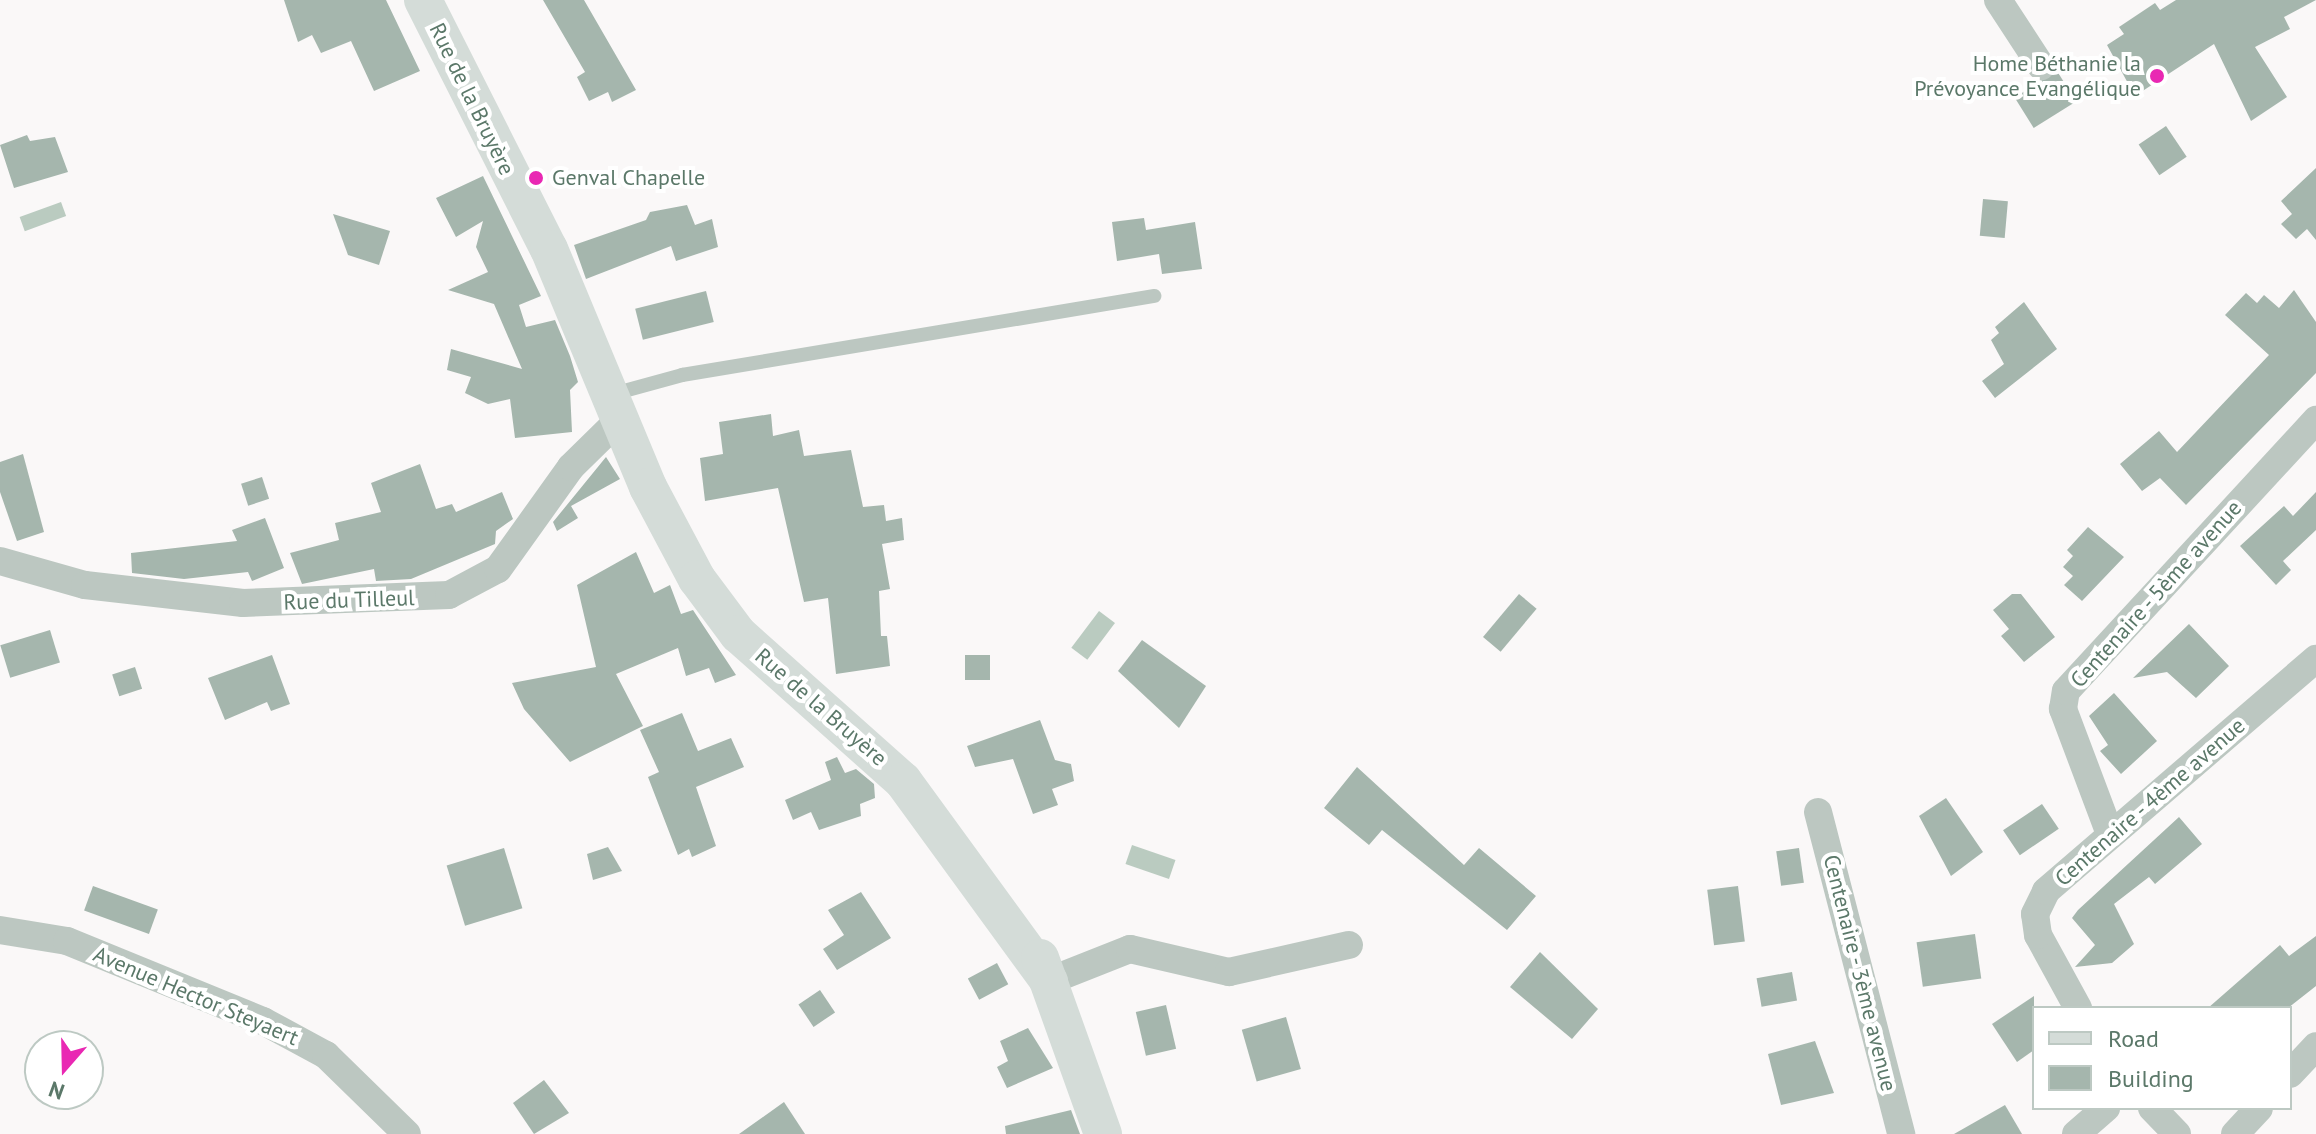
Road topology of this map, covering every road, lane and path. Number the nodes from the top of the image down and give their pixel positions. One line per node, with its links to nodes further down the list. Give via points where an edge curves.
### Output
1 (423, 0): 5 (main road, Rue de la Bruyère)
2 (1998, 0): 3 (street)
3 (2041, 66)
4 (1154, 296): 5 (lane, via 682,375)
5 (617, 405): 7 (street, Rue du Tilleul, via 498,569 449,595 243,603 85,585); 13 (main road, Rue de la Bruyère, via 749,614 896,742 943,797)
6 (2316, 420): 10 (street, Centenaire - 5ème avenue, via 2066,691 2063,709)
7 (0, 561)
8 (2316, 659): 10 (street, Centenaire - 4ème avenue)
9 (1818, 812): 22 (street, Centenaire - 3ème avenue)
10 (2110, 834): 14 (street, Centenaire - 4ème avenue, via 2046,891 2035,914 2038,935)
11 (0, 930): 20 (street, Avenue Hector Steyaert, via 67,941 263,1021 326,1055)
12 (1349, 945): 13 (street, via 1229,972 1130,949)
13 (1049, 981): 21 (main road, Rue de la Bruyère)
14 (2077, 1006)
15 (2316, 1046): 16 (street)
16 (2292, 1072)
17 (2104, 1110): 23 (street)
18 (2154, 1110): 24 (street)
19 (2257, 1110): 25 (street)
20 (407, 1134)
21 (1103, 1134)
22 (1901, 1134)
23 (2076, 1134)
24 (2177, 1134)
25 (2235, 1134)

